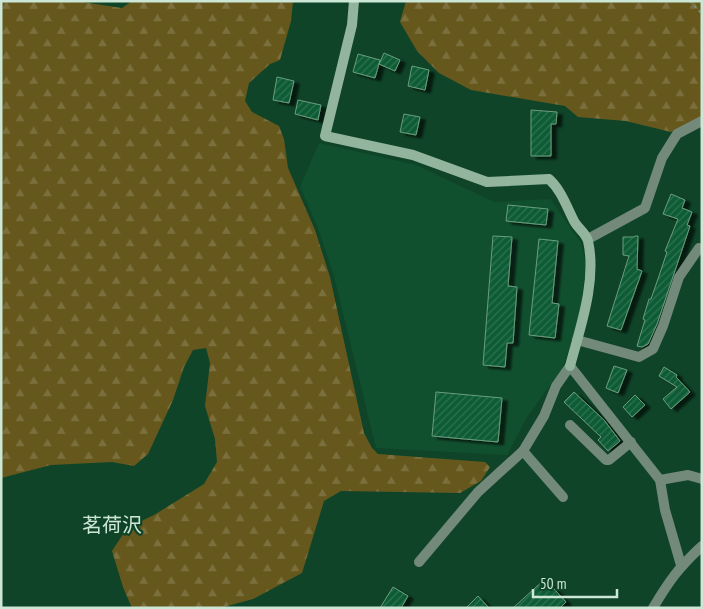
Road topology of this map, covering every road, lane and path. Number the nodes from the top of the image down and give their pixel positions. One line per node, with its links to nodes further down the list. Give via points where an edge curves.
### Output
1 (354, 1): 5 (street, via 352,25 325,136 414,155 487,182 549,179 558,187 576,225)
2 (690, 1): 3 (path)
3 (702, 14)
4 (702, 121): 5 (street, via 677,134 662,158 645,208)
5 (588, 239): 7 (street, via 591,272)
6 (699, 248): 7 (street, via 678,277 653,349 639,356)
7 (577, 340): 8 (street)
8 (570, 366): 10 (street); 11 (street, via 556,386 544,416)
9 (570, 425): 10 (street, via 606,460)
10 (631, 442): 13 (street)
11 (523, 451): 14 (street); 16 (street, via 478,492)
12 (702, 479): 13 (street, via 688,475)
13 (660, 480): 17 (street, via 665,510)
14 (563, 497)
15 (701, 549): 17 (street)
16 (419, 562)
17 (682, 565): 18 (street)
18 (653, 608)

